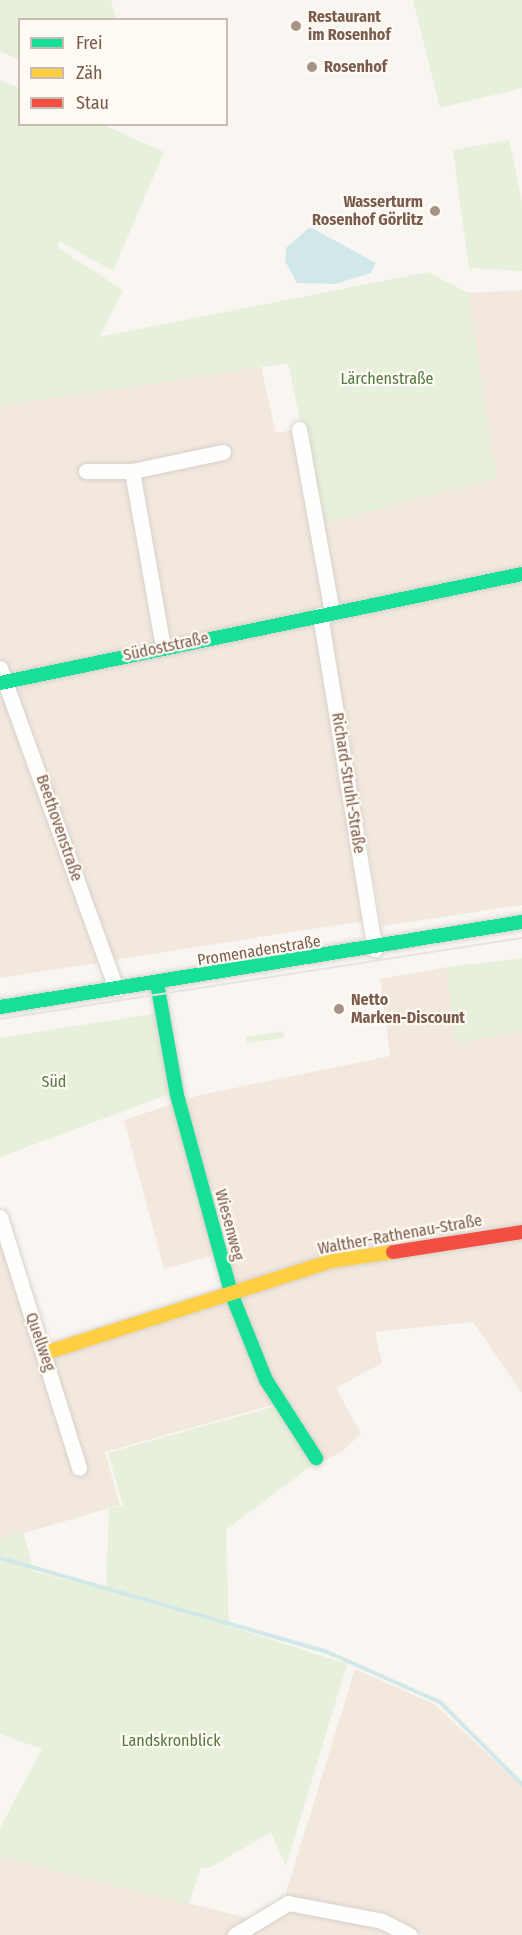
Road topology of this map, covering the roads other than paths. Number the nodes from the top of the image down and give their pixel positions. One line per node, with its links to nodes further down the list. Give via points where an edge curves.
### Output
1 (299, 429): 6 (street)
2 (223, 452): 4 (street)
3 (86, 471): 4 (street)
4 (132, 471): 7 (street)
5 (522, 574): 6 (street, Südoststraße)
6 (326, 614): 7 (street, Südoststraße); 10 (street, Richard-Struhl-Straße)
7 (163, 647): 8 (street, Südoststraße)
8 (2, 677): 12 (street, Beethovenstraße)
9 (522, 922): 10 (street, Promenadenstraße)
10 (375, 950): 11 (street, Promenadenstraße)
11 (157, 983): 12 (street, Promenadenstraße); 16 (street, Wiesenweg, via 177,1095)
12 (116, 989): 13 (street, Promenadenstraße)
13 (0, 1007)
14 (0, 1217): 17 (street, Quellweg)
15 (522, 1232): 16 (street, Walther-Rathenau-Straße, via 332,1261)
16 (231, 1293): 17 (street, Walther-Rathenau-Straße); 18 (street, Wiesenweg, via 266,1380)
17 (45, 1353): 19 (street, Quellweg)
18 (316, 1458)
19 (79, 1468)
20 (235, 1935): 21 (street, via 288,1903 382,1921)
21 (410, 1935)

